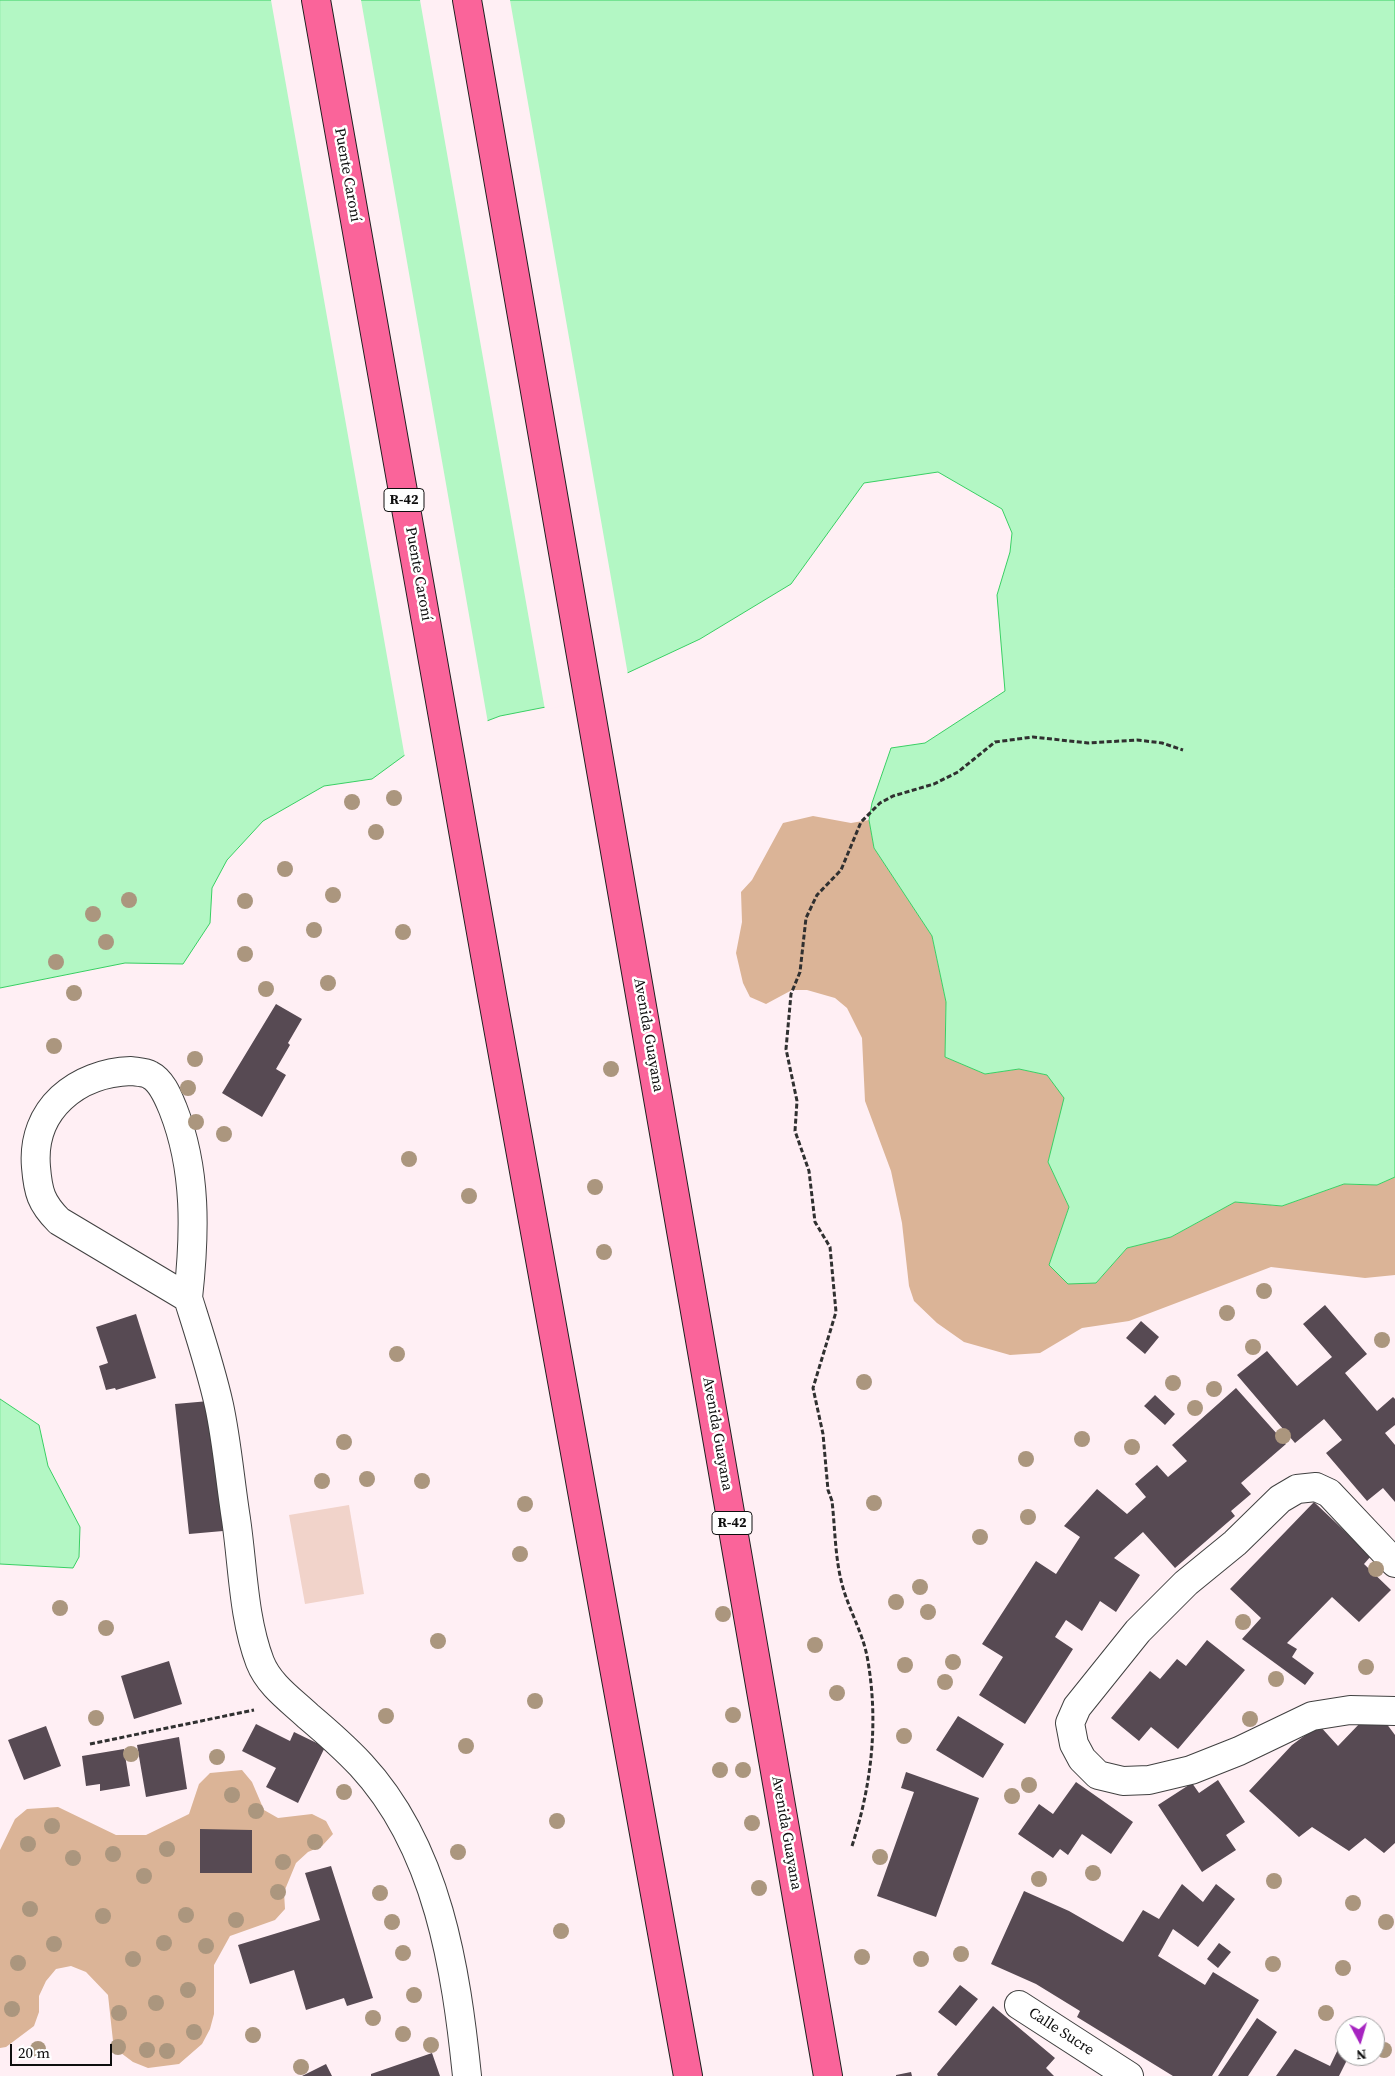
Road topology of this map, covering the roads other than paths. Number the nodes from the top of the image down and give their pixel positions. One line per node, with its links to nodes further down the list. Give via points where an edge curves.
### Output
1 (316, 0): 8 (main road, Puente Caroní / R-42)
2 (466, 0): 9 (main road, Avenida Guayana / R-42)
3 (188, 1298): 3 (street, via 59,1221 40,1197 35,1159 37,1139 44,1122 69,1091 90,1078 131,1071 150,1075 168,1096 178,1121 190,1172 194,1246); 7 (street, via 219,1407 246,1604 261,1664 280,1691 362,1766 407,1833 429,1883 448,1946)
4 (1395, 1563): 5 (street, via 1330,1493 1316,1487 1297,1489 1280,1499 1138,1631 1077,1707 1070,1723 1074,1744 1082,1759 1098,1775 1123,1781 1149,1780 1191,1770 1239,1752 1312,1716 1350,1710)
5 (1395, 1711)
6 (1019, 2005): 10 (street, Calle Sucre)
7 (468, 2076)
8 (688, 2076)
9 (828, 2076)
10 (1129, 2076)

